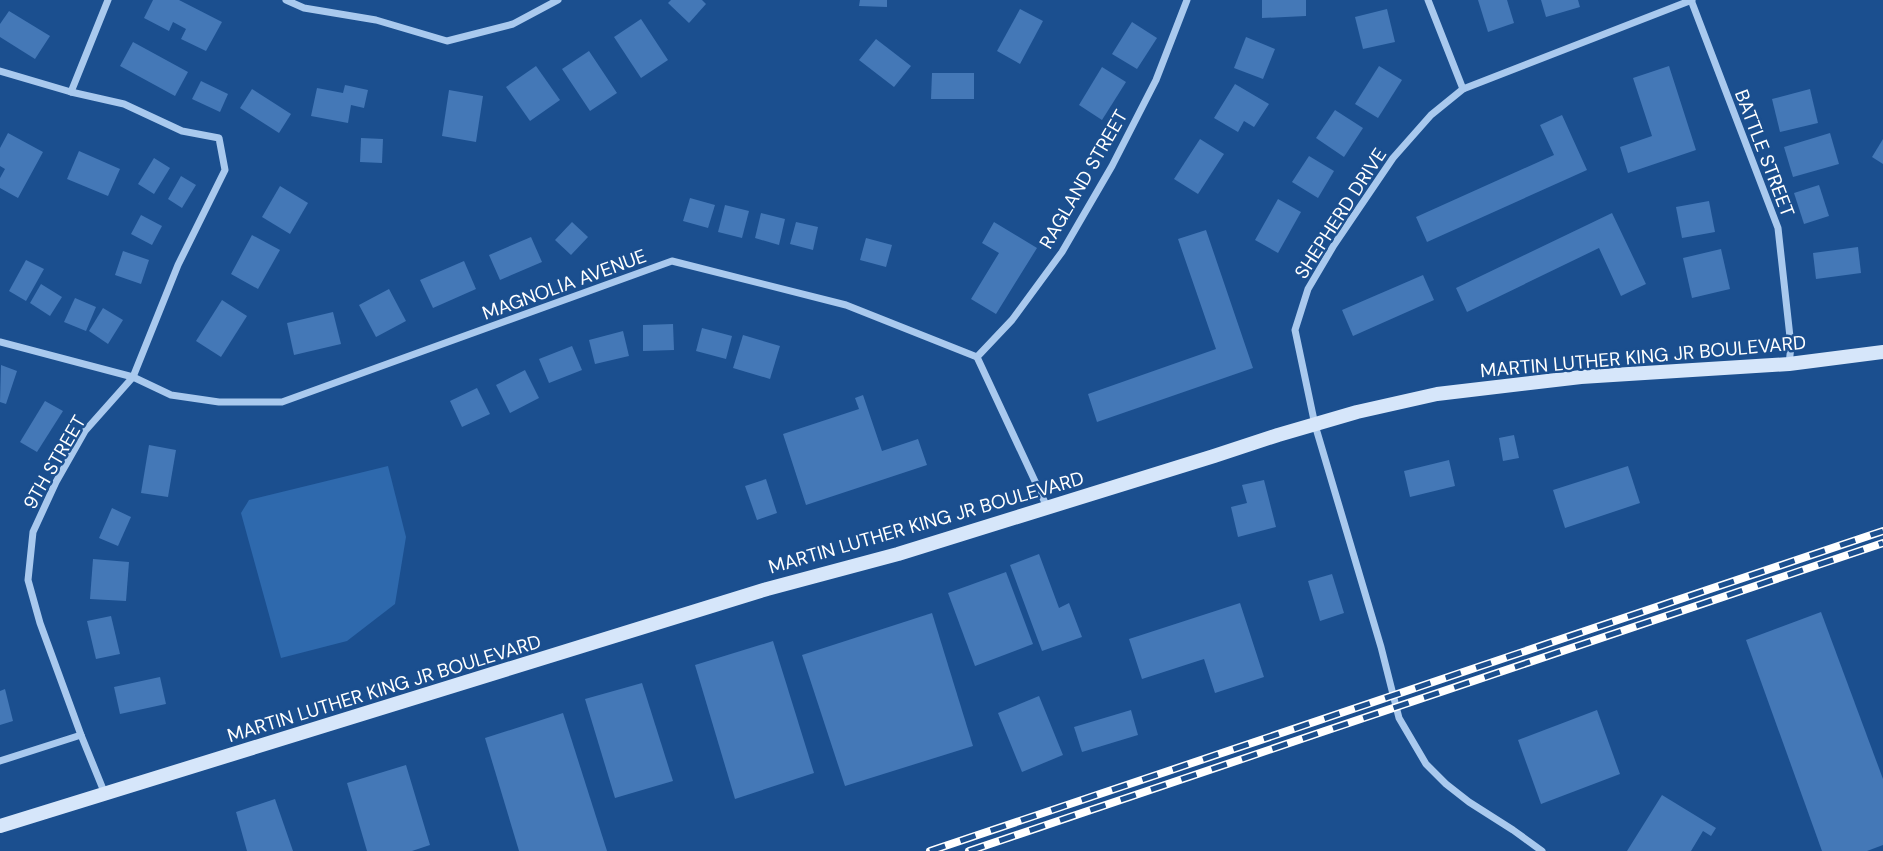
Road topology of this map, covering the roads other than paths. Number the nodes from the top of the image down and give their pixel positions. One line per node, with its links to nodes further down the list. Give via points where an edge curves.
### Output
1 (108, 0): 10 (street)
2 (286, 0): 7 (street)
3 (558, 0): 7 (street, via 513,24 447,41)
4 (1187, 0): 13 (street, RAGLAND STREET, via 1156,80 1081,220 1012,320)
5 (1428, 0): 9 (street)
6 (1691, 0): 9 (street, SHEPHERD DRIVE); 14 (street, BATTLE STREET, via 1777,228 1791,346)
7 (306, 4)
8 (0, 71): 10 (street)
9 (1463, 89): 16 (street, SHEPHERD DRIVE, via 1431,115 1393,158 1308,289 1295,330)
10 (71, 92): 15 (street, 9TH STREET, via 124,104 182,131 219,138 225,170 178,265)
11 (0, 342): 15 (street, MAGNOLIA AVENUE)
12 (1883, 352): 14 (main road, MARTIN LUTHER KING JR BOULEVARD)
13 (977, 357): 15 (street, MAGNOLIA AVENUE, via 846,305 672,261 282,402 219,402 172,395); 17 (street)
14 (1789, 364): 16 (main road, MARTIN LUTHER KING JR BOULEVARD, via 1581,377 1437,394)
15 (133, 377): 18 (street, 9TH STREET, via 86,431 33,532 28,580)
16 (1315, 425): 17 (main road, MARTIN LUTHER KING JR BOULEVARD); 22 (street, SHEPHERD DRIVE, via 1399,718 1426,764 1446,784)
17 (1048, 508): 20 (main road, MARTIN LUTHER KING JR BOULEVARD, via 767,589)
18 (81, 735): 19 (street); 20 (street, 9TH STREET)
19 (0, 761)
20 (106, 794): 21 (main road, MARTIN LUTHER KING JR BOULEVARD)
21 (0, 826)
22 (1542, 851)

